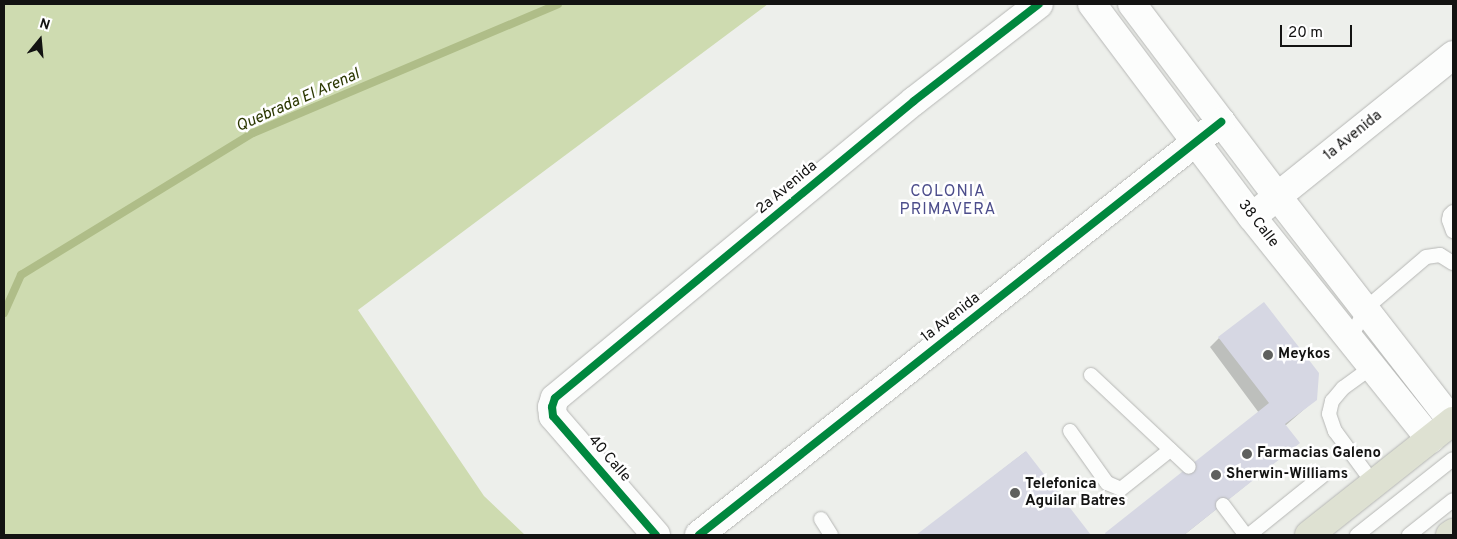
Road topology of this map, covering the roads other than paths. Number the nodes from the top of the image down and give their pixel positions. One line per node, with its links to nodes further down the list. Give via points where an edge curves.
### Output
1 (1039, 4): 16 (street, 2a Avenida, via 914,101)
2 (1092, 4): 6 (street, 38 Calle)
3 (1132, 4): 5 (street)
4 (1453, 55): 7 (street, 1a Avenida)
5 (1220, 122): 6 (street, 1a Avenida); 7 (street)
6 (1195, 142): 9 (street, 38 Calle); 29 (street, 1a Avenida)
7 (1278, 197): 9 (street, 1a Avenida); 12 (street)
8 (1453, 212): 10 (lane, via 1448,220)
9 (1252, 217): 13 (street, 38 Calle)
10 (1453, 230)
11 (1453, 263): 12 (lane, via 1440,254 1426,257)
12 (1365, 309): 13 (lane); 17 (street)
13 (1350, 340): 14 (street, 38 Calle)
14 (1372, 367): 19 (street, 38 Calle); 24 (lane, via 1332,400 1330,414 1335,431)
15 (1091, 375): 20 (lane)
16 (555, 398): 28 (street, 40 Calle, via 553,416)
17 (1453, 421): 19 (highway)
18 (1070, 431): 20 (lane, via 1107,483 1120,489)
19 (1430, 439): 24 (highway)
20 (1170, 450): 22 (lane)
21 (1453, 459): 33 (lane)
22 (1189, 467)
23 (1322, 476): 31 (lane)
24 (1374, 484): 32 (highway)
25 (1453, 500): 34 (lane)
26 (1223, 504): 31 (lane)
27 (821, 519): 30 (lane)
28 (656, 535)
29 (699, 535)
30 (832, 535)
31 (1247, 535)
32 (1310, 535)
33 (1357, 535)
34 (1409, 535)

